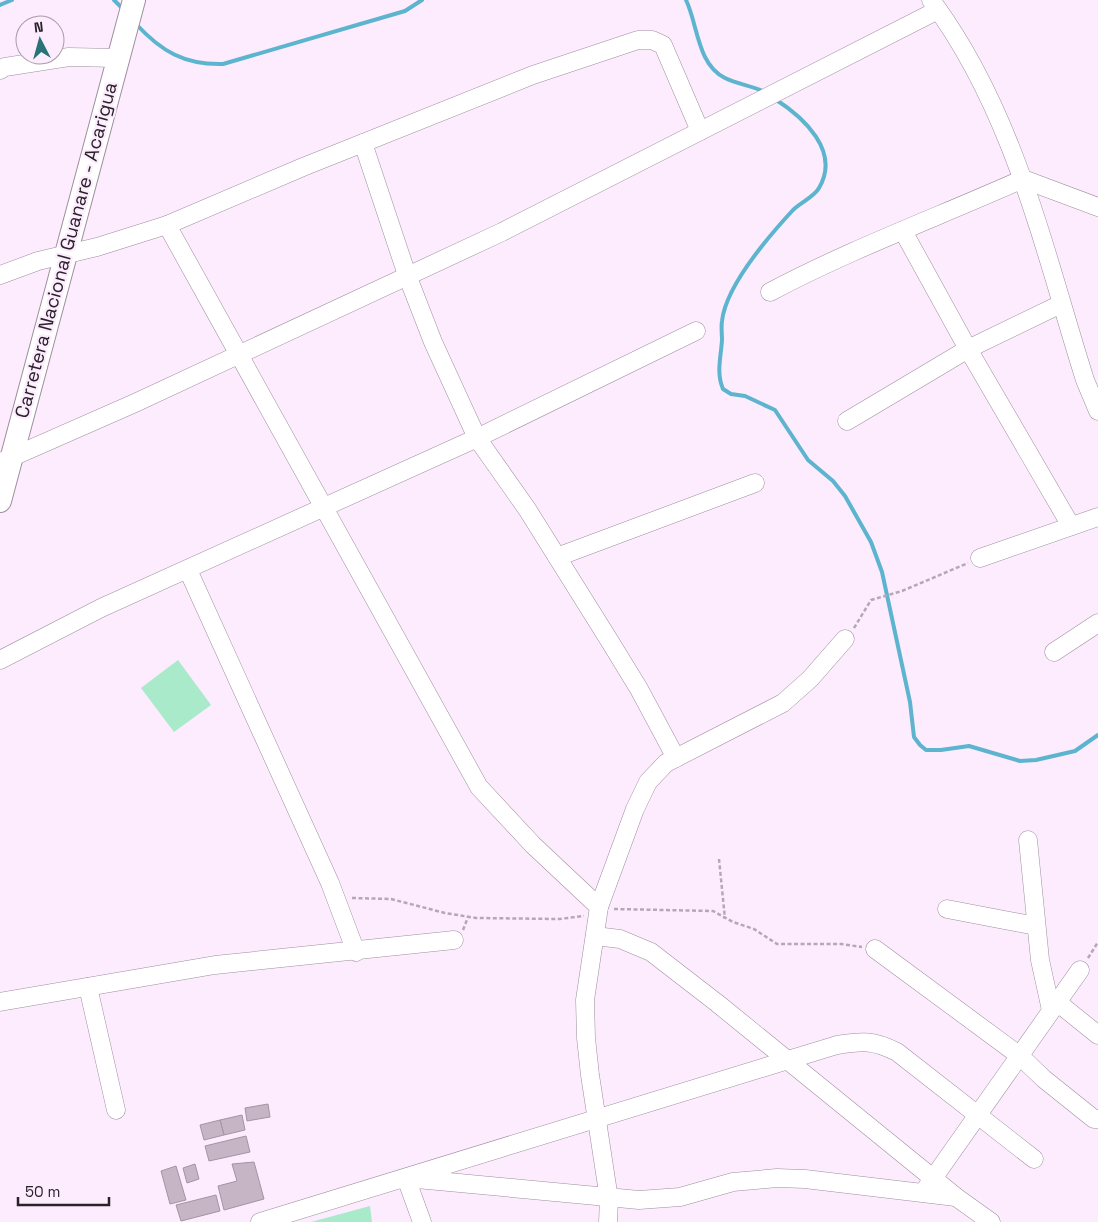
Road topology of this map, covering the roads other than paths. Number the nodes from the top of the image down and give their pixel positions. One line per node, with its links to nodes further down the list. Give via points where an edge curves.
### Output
1 (134, 0): 3 (main road, Carretera Nacional Guanare - Acarigua)
2 (934, 5): 5 (street); 7 (street, via 964,50 990,99)
3 (118, 58): 4 (street, via 68,57); 11 (main road, Carretera Nacional Guanare - Acarigua)
4 (2, 64)
5 (700, 131): 6 (street, via 663,45 645,40 620,45 550,69); 13 (street, via 502,232)
6 (363, 143): 9 (street); 13 (street)
7 (1023, 179): 8 (street); 10 (street); 15 (street)
8 (1098, 207)
9 (167, 225): 11 (street); 18 (street)
10 (903, 231): 14 (street, via 820,266); 17 (street)
11 (65, 254): 12 (street); 22 (main road, Carretera Nacional Guanare - Acarigua)
12 (0, 275)
13 (407, 275): 18 (street); 21 (street, via 433,342)
14 (770, 292)
15 (1061, 304): 17 (street); 19 (street)
16 (696, 331): 21 (street)
17 (968, 349): 20 (street); 27 (street)
18 (240, 354): 22 (street); 25 (street)
19 (1098, 411)
20 (847, 421)
21 (477, 438): 25 (street); 28 (street)
22 (6, 460): 24 (main road, Carretera Nacional Guanare - Acarigua)
23 (755, 482): 28 (street)
24 (0, 501)
25 (325, 507): 30 (street); 37 (street, via 479,788)
26 (1098, 517): 27 (street)
27 (1071, 526): 29 (street)
28 (557, 557): 35 (street, via 639,689)
29 (980, 558)
30 (188, 570): 34 (street, via 101,608); 43 (street, via 335,898)
31 (1098, 623): 33 (street)
32 (846, 639): 35 (street, via 810,679 783,702)
33 (1054, 652)
34 (0, 660)
35 (676, 758): 37 (street, via 648,782)
36 (1028, 840): 39 (street)
37 (599, 907): 40 (street)
38 (948, 909): 39 (street)
39 (1036, 926): 47 (street, via 1045,986)
40 (594, 936): 50 (street, via 620,939 650,952); 53 (street, via 586,1000 586,1038)
41 (454, 940): 43 (street)
42 (875, 948): 49 (street)
43 (356, 952): 45 (street, via 214,966)
44 (1080, 970): 47 (street)
45 (88, 987): 46 (street); 51 (street)
46 (0, 1002)
47 (1054, 1006): 48 (street); 49 (street)
48 (1098, 1035)
49 (1020, 1056): 52 (street); 54 (street, via 1051,1085)
50 (788, 1061): 52 (street, via 837,1045 868,1041 881,1044 897,1052); 53 (street); 57 (street)
51 (116, 1110)
52 (978, 1114): 55 (street); 57 (street)
53 (596, 1119): 56 (street); 60 (street)
54 (1098, 1119)
55 (1034, 1159)
56 (406, 1178): 60 (street); 61 (street); 62 (street)
57 (933, 1178): 58 (street); 59 (street)
58 (923, 1193): 59 (street); 60 (street, via 770,1178 733,1182 659,1200)
59 (956, 1196): 64 (street)
60 (609, 1199): 63 (street)
61 (260, 1222)
62 (422, 1222)
63 (608, 1222)
64 (991, 1222)

